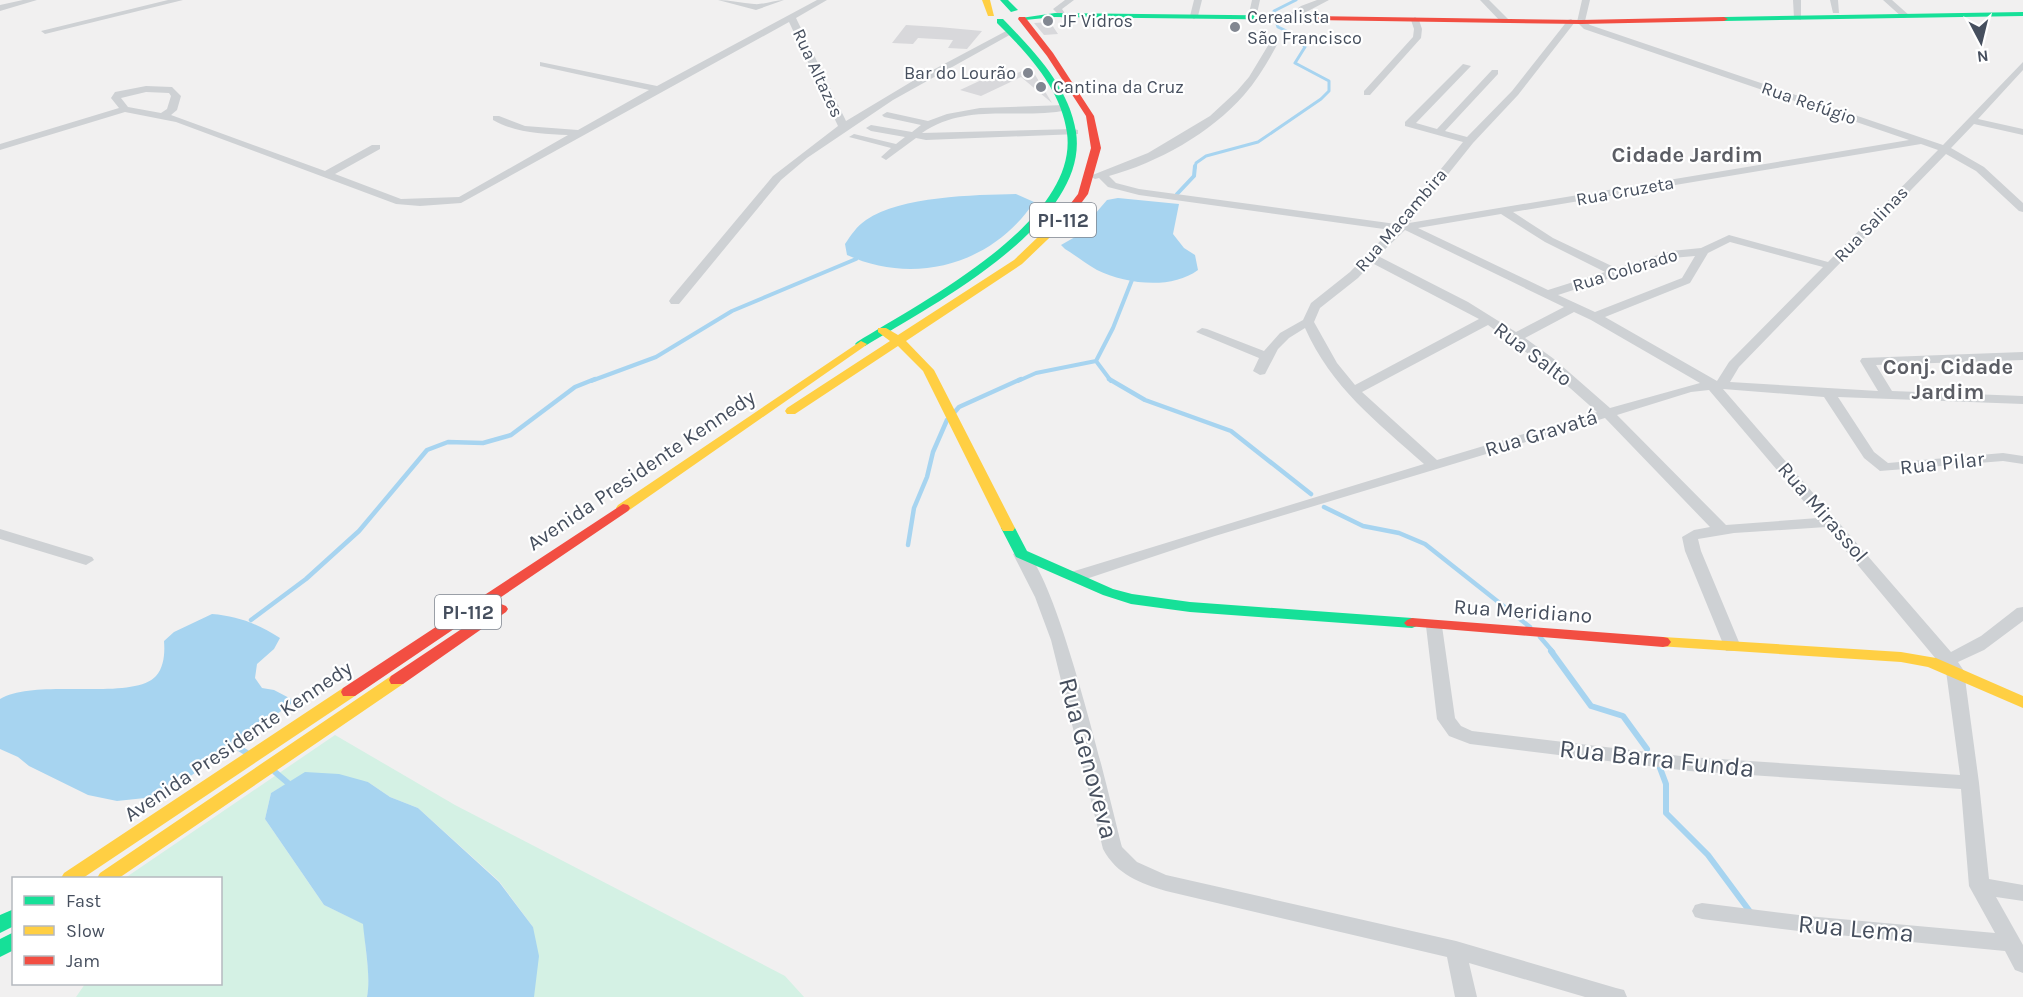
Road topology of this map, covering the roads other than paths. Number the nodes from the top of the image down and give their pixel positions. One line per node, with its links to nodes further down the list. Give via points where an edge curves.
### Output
1 (33, 0): 18 (street)
2 (179, 0): 17 (street)
3 (722, 0): 4 (street, via 756,7)
4 (780, 0)
5 (823, 0): 25 (street)
6 (986, 0): 26 (main road, Avenida Presidente Kennedy / PI-112)
7 (1004, 0): 21 (main road, Avenida Presidente Kennedy / PI-112)
8 (1070, 0): 22 (street, via 1056,9)
9 (1198, 0): 23 (street)
10 (1256, 0): 27 (street)
11 (1325, 0): 28 (street)
12 (1484, 0): 31 (street)
13 (1586, 0): 32 (street, Rua Macambira)
14 (1797, 0): 29 (street)
15 (1834, 0): 19 (street)
16 (1887, 0): 24 (street)
17 (161, 2): 33 (street)
18 (0, 8)
19 (1836, 11)
20 (2023, 14): 24 (main road)
21 (1020, 15): 22 (main road); 26 (main road, via 1002,10); 65 (main road, Avenida Presidente Kennedy / PI-112, via 1090,116)
22 (1059, 15): 23 (main road)
23 (1194, 16): 27 (main road)
24 (1906, 16): 29 (main road)
25 (791, 17): 40 (street); 49 (street, Rua Altazes)
26 (996, 18): 34 (main road, Avenida Presidente Kennedy / PI-112)
27 (1251, 18): 28 (main road)
28 (1288, 18): 30 (main road)
29 (1798, 18): 32 (main road)
30 (1415, 20): 31 (main road); 41 (street, via 1417,38)
31 (1504, 21): 32 (main road)
32 (1576, 22): 57 (street, Rua Macambira); 58 (street, Rua Refúgio)
33 (45, 31)
34 (1011, 32): 42 (main road, Avenida Presidente Kennedy / PI-112); 49 (street, via 924,78)
35 (1275, 41): 65 (street, via 1258,72 1214,120 1125,169)
36 (543, 64): 40 (street)
37 (2023, 65): 47 (street, Rua Salinas)
38 (1466, 66): 54 (street, via 1409,123)
39 (1495, 72): 54 (street)
40 (658, 89): 53 (street)
41 (1367, 93)
42 (1065, 108): 48 (street, via 985,111); 51 (main road, Avenida Presidente Kennedy / PI-112)
43 (124, 109): 45 (street); 45 (street, via 116,98 118,94 172,90 176,96 172,110); 59 (street)
44 (887, 115): 48 (street)
45 (163, 117): 64 (street)
46 (496, 118): 53 (street, via 522,128)
47 (1971, 120): 52 (street); 62 (street, Rua Salinas)
48 (930, 124): 55 (street)
49 (844, 128): 74 (street, via 777,178)
50 (871, 128): 55 (street)
51 (1074, 132): 55 (street); 79 (main road, Avenida Presidente Kennedy / PI-112, via 1067,179 1039,219 992,258)
52 (2023, 132)
53 (581, 133): 64 (street, via 461,200 400,202)
54 (1438, 133): 57 (street)
55 (913, 136): 61 (street)
56 (854, 137): 61 (street)
57 (1469, 141): 68 (street, Rua Macambira)
58 (1921, 141): 62 (street, Rua Refúgio); 67 (street, Rua Cruzeta)
59 (0, 147)
60 (376, 147): 64 (street)
61 (898, 147): 63 (street)
62 (1945, 148): 66 (street, Rua Refúgio, via 1985,173); 71 (street, Rua Salinas)
63 (886, 157)
64 (327, 174)
65 (1096, 176): 68 (street, via 1139,192); 82 (main road, Avenida Presidente Kennedy / PI-112, via 1042,243)
66 (2023, 209)
67 (1505, 212): 68 (street, Rua Cruzeta); 72 (street, via 1555,244)
68 (1403, 227): 70 (street, Rua Macambira); 73 (street, Rua Mirassol)
69 (1704, 251): 71 (street, Rua Colorado, via 1724,240 1736,239); 72 (street, Rua Colorado, via 1682,252); 76 (street, via 1686,280)
70 (1372, 258): 77 (street, Rua Salto); 78 (street, Rua Macambira, via 1315,306)
71 (1831, 266): 86 (street, Rua Salinas)
72 (1612, 271): 73 (street, Rua Colorado)
73 (1547, 294): 75 (street, Rua Mirassol)
74 (675, 301)
75 (1573, 307): 76 (street, Rua Mirassol); 81 (street)
76 (1595, 317): 86 (street, Rua Mirassol)
77 (1487, 320): 81 (street, Rua Salto); 87 (street)
78 (1308, 322): 84 (street, via 1280,337); 87 (street, via 1320,350)
79 (882, 330): 82 (main road, Rua Genoveva); 110 (main road, Avenida Presidente Kennedy / PI-112, via 574,542)
80 (1202, 332): 84 (street)
81 (1516, 337): 91 (street, Rua Salto)
82 (901, 340): 92 (main road, Avenida Presidente Kennedy / PI-112); 100 (main road, Rua Genoveva, via 916,352 928,370)
83 (2023, 356): 89 (street, via 1868,361)
84 (1266, 357): 85 (street)
85 (1260, 371)
86 (1716, 384): 88 (street, Rua Gravatá); 91 (street, Rua Gravatá, via 1676,391); 97 (street, Rua Mirassol)
87 (1352, 392): 95 (street)
88 (1828, 393): 89 (street, Rua Gravatá); 94 (street, Rua Pilar, via 1869,455 1885,468 1995,458)
89 (1887, 394): 90 (street, Rua Gravatá)
90 (2023, 400)
91 (1607, 413): 95 (street, Rua Gravatá); 98 (street, Rua Salto)
92 (776, 421)
93 (746, 441): 96 (main road, Avenida Presidente Kennedy)
94 (2023, 460)
95 (1434, 465): 102 (street, Rua Gravatá)
96 (677, 488)
97 (1831, 522): 98 (street); 107 (street, Rua Mirassol)
98 (1723, 531): 106 (street, via 1691,535 1689,540)
99 (0, 534): 101 (street)
100 (1021, 554): 102 (main road, Rua Meridiano); 116 (street, Rua Genoveva, via 1059,640 1113,849 1125,866 1134,873 1166,883)
101 (86, 560)
102 (1074, 577): 105 (main road, Rua Meridiano, via 1131,600)
103 (513, 601): 111 (main road, Avenida Presidente Kennedy / PI-112)
104 (2023, 612): 107 (street)
105 (1434, 626): 106 (main road, Rua Meridiano); 109 (street, Rua Barra Funda, via 1446,719 1455,731 1470,737 1689,764)
106 (1732, 647): 107 (main road, Rua Meridiano, via 1902,657)
107 (1952, 665): 108 (main road, Rua Meridiano); 109 (street)
108 (2023, 702)
109 (1970, 783): 112 (street)
110 (73, 877)
111 (109, 877)
112 (1979, 886): 113 (street); 115 (street)
113 (2023, 893)
114 (1702, 911): 115 (street, Rua Lema)
115 (2010, 943): 117 (street)
116 (1456, 950): 118 (street); 119 (street, Rua Genoveva)
117 (2023, 964)
118 (1466, 997)
119 (1616, 997)

